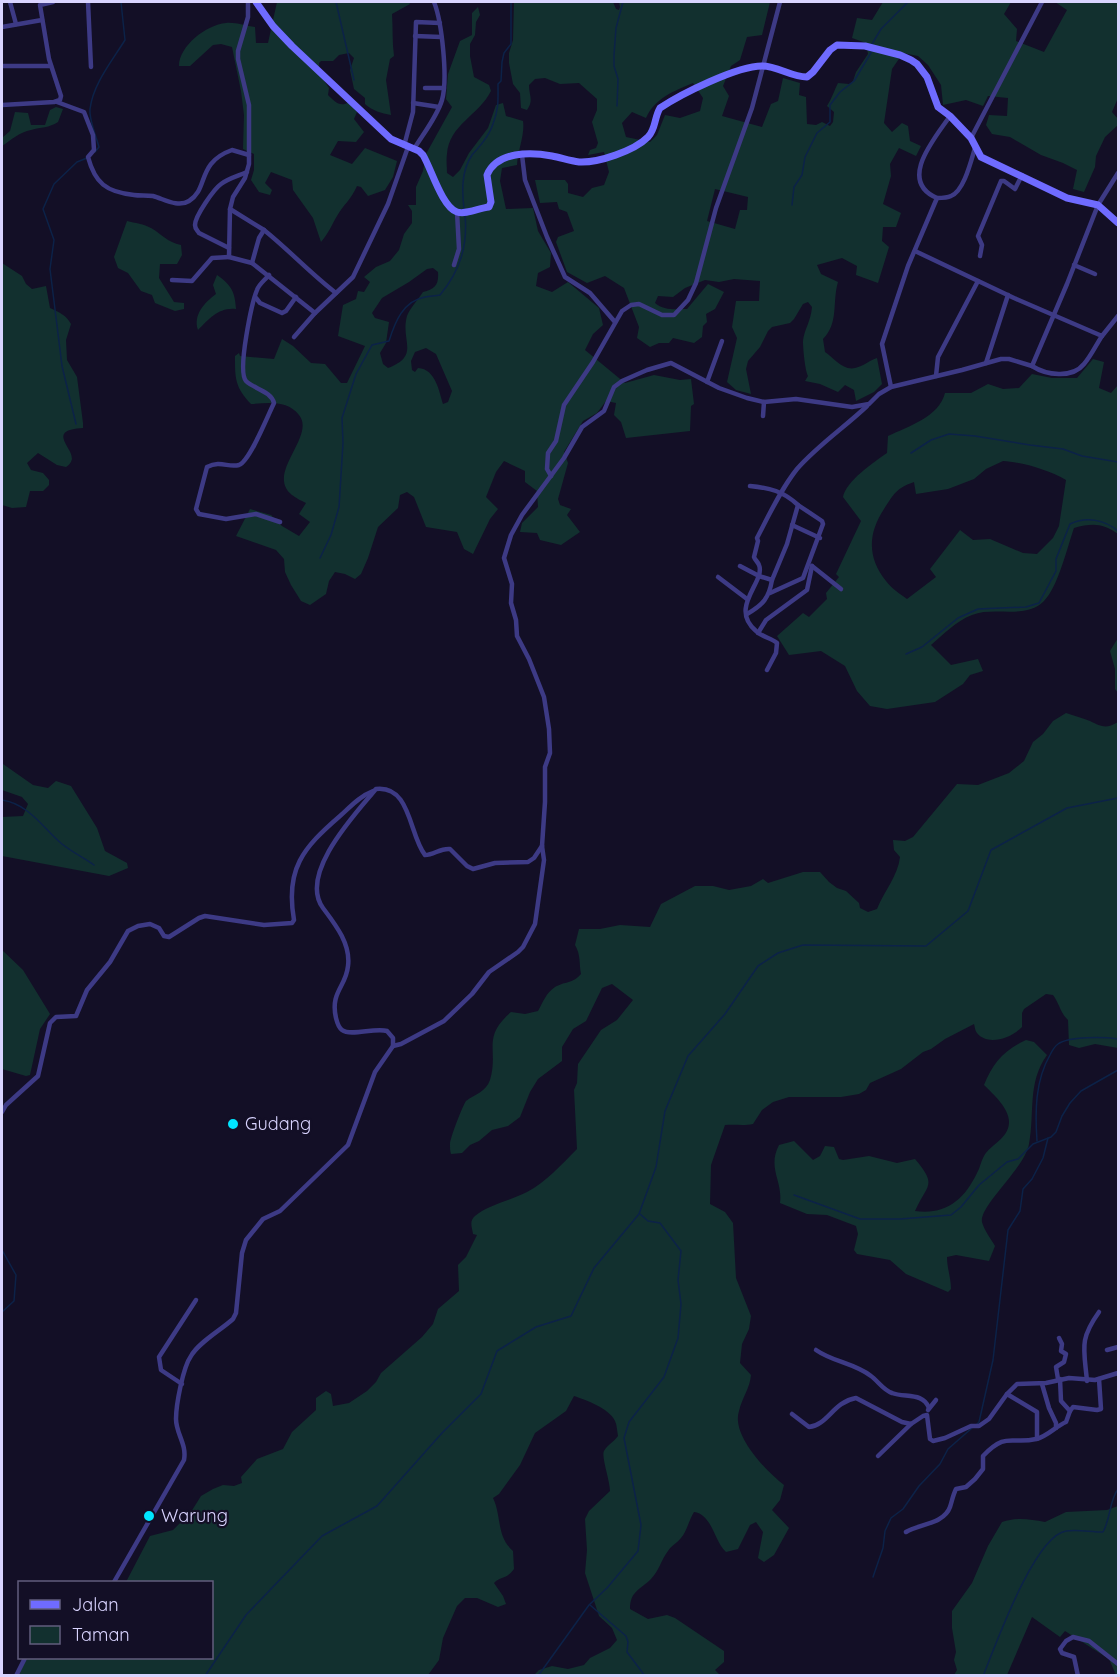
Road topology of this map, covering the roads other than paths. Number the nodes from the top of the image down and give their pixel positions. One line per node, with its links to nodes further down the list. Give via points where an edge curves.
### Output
1 (10, 2): 12 (street)
2 (53, 2): 9 (street)
3 (88, 2): 19 (street)
4 (248, 2): 30 (street, via 238,60 249,105)
5 (256, 2): 28 (street, via 292,46 391,139)
6 (434, 2): 11 (street)
7 (780, 2): 18 (street)
8 (1042, 2): 27 (street)
9 (40, 3): 10 (street)
10 (42, 20): 12 (street); 17 (street)
11 (440, 23): 14 (street, via 417,21); 15 (street)
12 (16, 24): 13 (street)
13 (2, 27)
14 (415, 36): 15 (street); 23 (street)
15 (441, 37): 21 (street)
16 (2, 66): 17 (street)
17 (51, 66): 22 (street, via 61,96)
18 (764, 66): 26 (street, via 807,77 835,46 865,46 900,55 917,64 931,85 938,106); 31 (street, via 735,72 664,106 649,136 622,152 587,162); 59 (street, via 688,300 670,316 639,304 631,305)
19 (91, 67)
20 (425, 88): 21 (street)
21 (444, 88): 25 (street)
22 (57, 102): 24 (street); 30 (street, via 85,114 95,147 88,158 96,179 127,194 186,203 195,196 206,170 222,154 237,150)
23 (413, 103): 25 (street); 28 (street)
24 (2, 106)
25 (439, 107): 28 (street)
26 (950, 116): 27 (street); 35 (street, via 919,169 919,182)
27 (970, 138): 29 (street)
28 (408, 147): 38 (street, via 423,155 447,205); 52 (street, via 364,256 353,277)
29 (975, 148): 34 (street, via 984,159); 35 (street, via 957,193)
30 (249, 155): 32 (street)
31 (522, 155): 38 (street, via 504,158 493,165 487,175 489,207); 59 (street, via 525,180 565,277 590,293)
32 (247, 172): 37 (street); 41 (street, via 213,191 195,223 199,233)
33 (1119, 173): 36 (street)
34 (1022, 175): 36 (street, via 1067,198); 43 (street, via 1015,189 1001,181 978,236 982,245)
35 (936, 198): 42 (street)
36 (1098, 205): 39 (street); 47 (street)
37 (230, 209): 40 (street); 41 (street)
38 (462, 212): 46 (street)
39 (1119, 223)
40 (264, 230): 45 (street); 52 (street)
41 (229, 248): 44 (street)
42 (915, 251): 51 (street); 67 (street, via 882,344)
43 (980, 256)
44 (229, 257): 45 (street); 50 (street, via 212,258 192,281)
45 (252, 263): 49 (street)
46 (454, 265)
47 (1074, 265): 48 (street); 57 (street)
48 (1095, 274)
49 (269, 275): 54 (street); 55 (street, via 257,289)
50 (172, 280)
51 (978, 281): 53 (street); 65 (street, via 938,357)
52 (336, 293): 56 (street)
53 (1008, 295): 57 (street); 63 (street)
54 (296, 297): 55 (street, via 282,313); 56 (street)
55 (256, 298): 77 (street, via 246,335 243,374 246,381 271,396 274,403 244,462 207,467 196,511 220,519 256,514)
56 (315, 313): 61 (street)
57 (1054, 315): 60 (street); 64 (street)
58 (1119, 316): 60 (street)
59 (615, 322): 73 (street, via 564,405 556,441 548,453 547,469)
60 (1102, 336): 64 (street, via 1077,371 1056,374)
61 (294, 337)
62 (722, 341): 66 (street)
63 (986, 363): 64 (street, via 1009,359); 65 (street)
64 (1032, 366)
65 (936, 376): 67 (street)
66 (707, 382): 68 (street); 73 (street, via 671,363 622,381 614,387 604,411 582,427)
67 (891, 387): 69 (street)
68 (764, 402): 70 (street, via 796,399); 71 (street)
69 (869, 404): 70 (street); 72 (street)
70 (852, 406): 72 (street)
71 (763, 416)
72 (856, 416): 75 (street, via 797,470)
73 (551, 476): 92 (street, via 522,515 504,558 512,584 517,636 544,697 549,729)
74 (750, 486): 75 (street)
75 (782, 492): 76 (street); 82 (street, via 757,538 754,557)
76 (798, 505): 78 (street); 79 (street, via 822,521)
77 (280, 522)
78 (792, 525): 79 (street); 84 (street)
79 (820, 538): 80 (street)
80 (811, 565): 85 (street); 86 (street, via 803,578); 89 (street, via 807,590 765,620)
81 (740, 566): 82 (street)
82 (759, 576): 84 (street); 87 (street)
83 (718, 577): 87 (street)
84 (772, 580): 86 (street)
85 (841, 589)
86 (770, 593): 88 (street)
87 (747, 599): 88 (street)
88 (747, 614): 89 (street)
89 (758, 633): 90 (street, via 777,643)
90 (767, 670)
91 (375, 789): 92 (street, via 387,790 400,799 425,855 450,849 473,869 528,862); 93 (street, via 325,857 318,890 319,902 335,923 348,960 335,999 339,1027 349,1033 387,1031); 94 (street, via 310,844 293,881 294,920 290,924 264,925 205,916 170,937 150,924 128,931 103,973 87,990 76,1016 56,1017 50,1023 38,1076)
92 (542, 846): 93 (street, via 544,860 537,913 523,947 489,972 444,1021)
93 (393, 1046): 105 (street, via 375,1071 348,1145 280,1211 263,1219 246,1240 237,1313 191,1354)
94 (2, 1112)
95 (196, 1299): 105 (street, via 159,1357 161,1370)
96 (1099, 1312): 104 (street, via 1083,1345)
97 (1059, 1338): 102 (street, via 1061,1351 1066,1354 1064,1362 1056,1367)
98 (1119, 1347): 100 (street)
99 (816, 1350): 109 (street, via 827,1358 852,1364 888,1392 911,1395)
100 (1107, 1350)
101 (1119, 1373): 103 (street)
102 (1059, 1379): 104 (street); 106 (street); 110 (street, via 1061,1401)
103 (1099, 1379): 104 (street); 110 (street, via 1101,1409 1073,1407)
104 (1086, 1381)
105 (182, 1384): 118 (street, via 176,1421 184,1460)
106 (1042, 1384): 107 (street, via 1017,1384); 114 (street)
107 (1006, 1394): 112 (street, via 994,1415 979,1426 945,1438 930,1439); 115 (street, via 1036,1412)
108 (936, 1400): 109 (street)
109 (929, 1408): 112 (street)
110 (1070, 1411): 114 (street, via 1066,1422)
111 (792, 1414): 113 (street, via 809,1427 814,1426 840,1403 856,1398)
112 (926, 1415): 113 (street)
113 (911, 1424): 116 (street)
114 (1056, 1428): 115 (street)
115 (1037, 1439): 117 (street, via 1010,1439 997,1444 983,1456 982,1472 972,1483 956,1489 944,1515)
116 (878, 1456)
117 (906, 1532)
118 (115, 1581)
119 (24, 1659): 121 (street)
120 (1119, 1664): 122 (street, via 1089,1641 1073,1637 1060,1649 1074,1657)
121 (16, 1676)
122 (1078, 1676)

